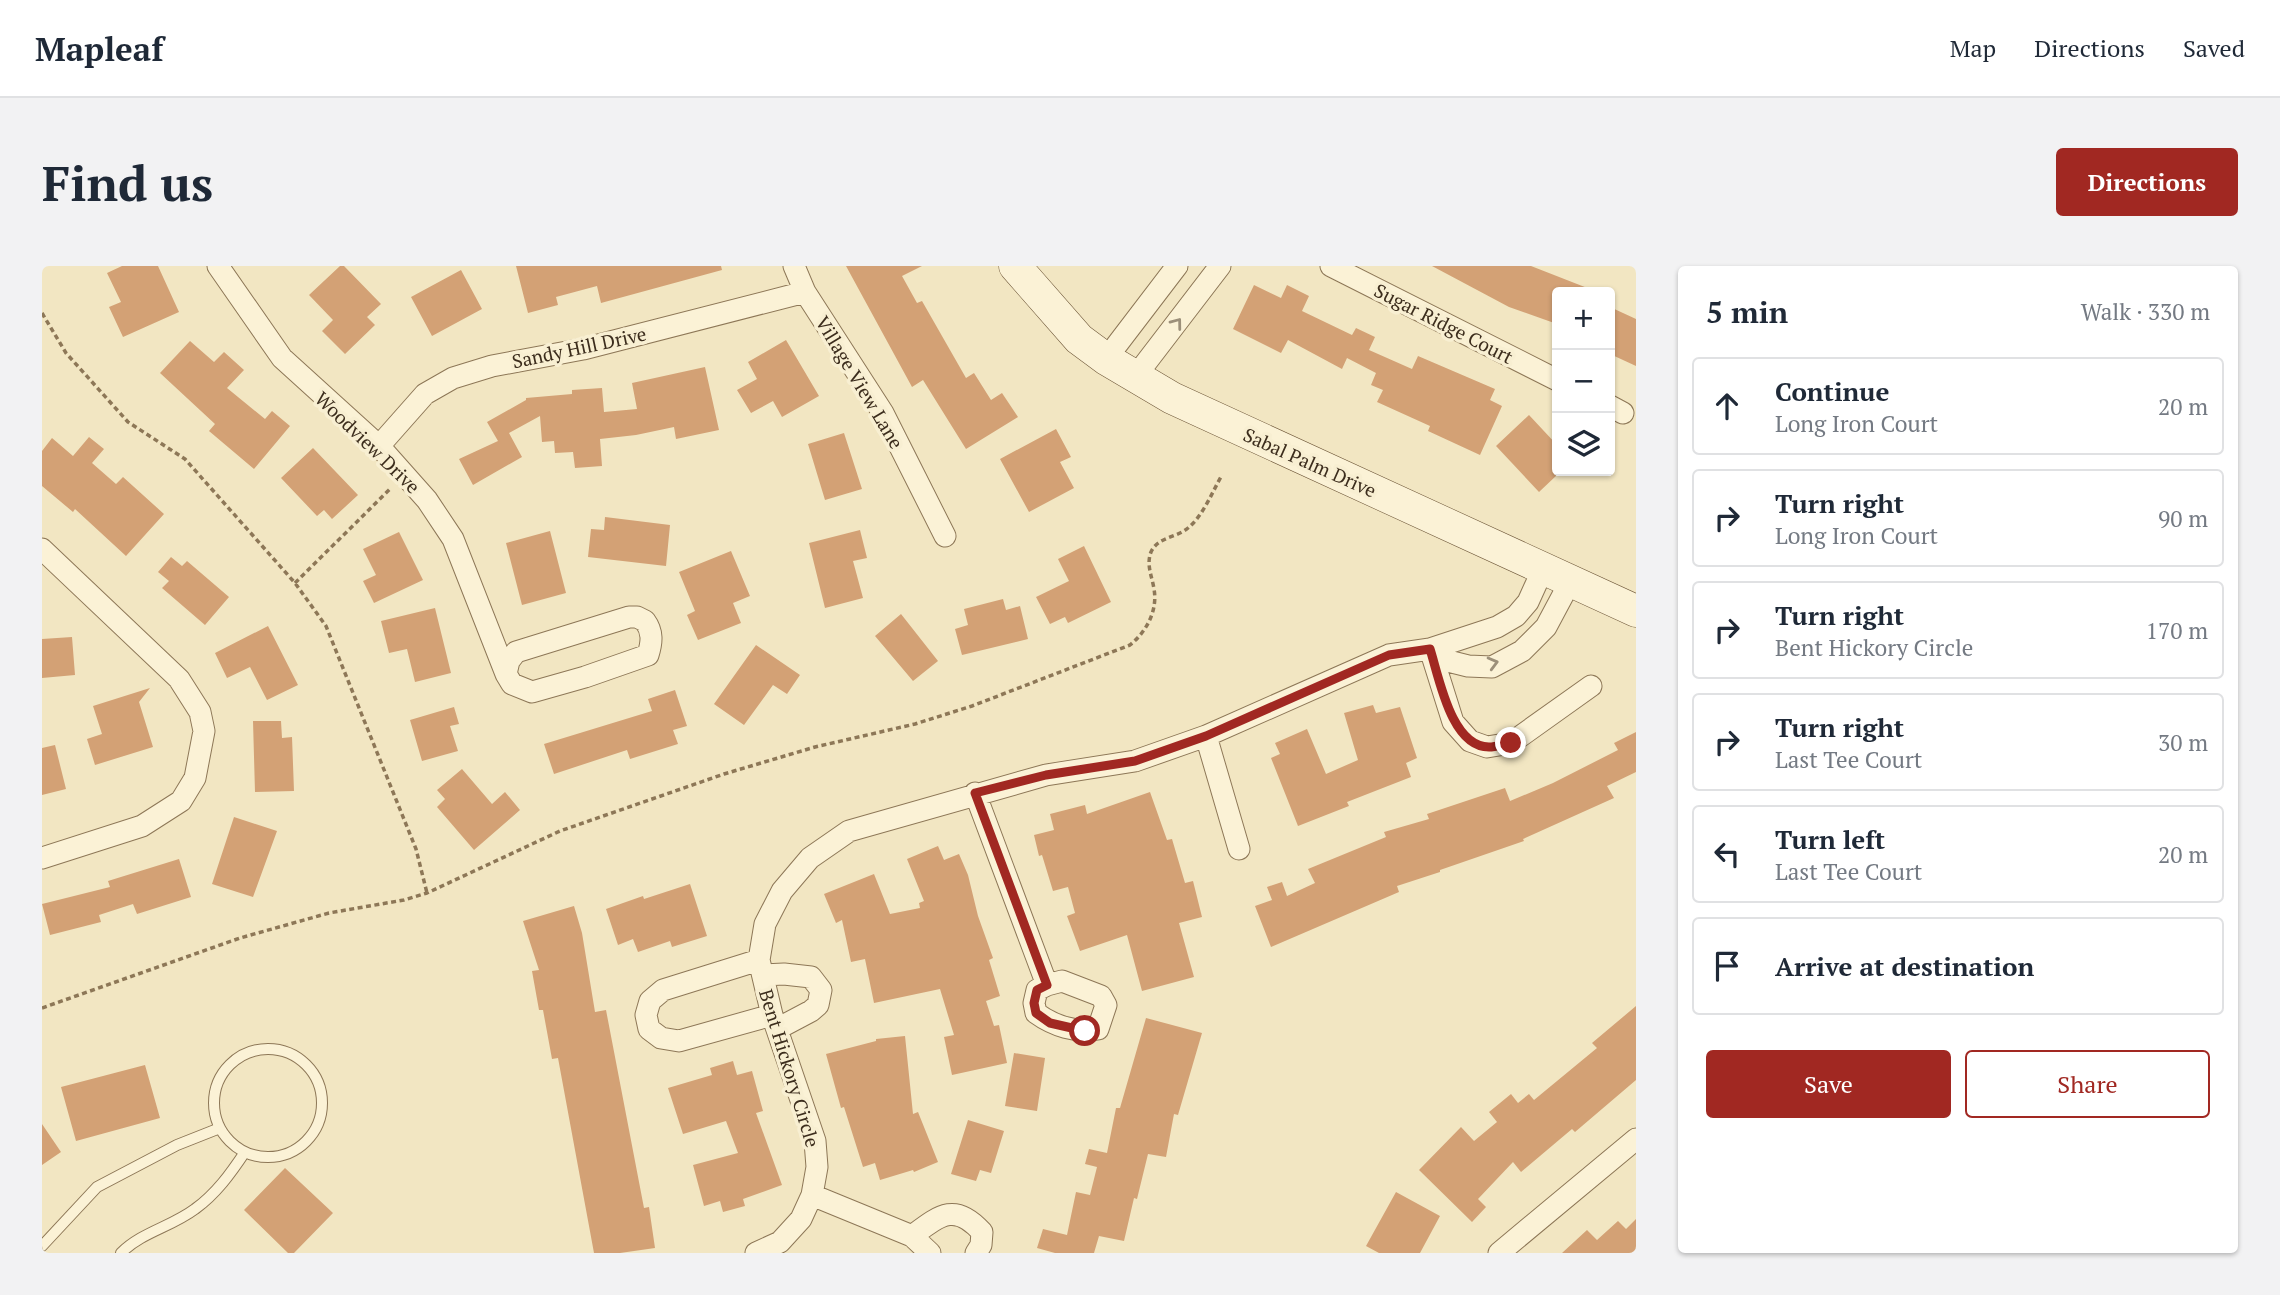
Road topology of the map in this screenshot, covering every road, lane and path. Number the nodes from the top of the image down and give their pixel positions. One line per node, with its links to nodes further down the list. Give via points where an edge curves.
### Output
1 (218, 266): 12 (street, Woodview Drive, via 282,358)
2 (794, 266): 7 (street, Village View Lane)
3 (1015, 266): 9 (street, Sabal Palm Drive, via 1079,339)
4 (1177, 266): 9 (street)
5 (1220, 266): 10 (street, one-way to 5)
6 (1331, 266): 11 (street, Sugar Ridge Court)
7 (805, 292): 12 (street, Sandy Hill Drive, via 453,378 425,394); 15 (street, Village View Lane, via 883,413)
8 (42, 313): 18 (path, via 66,353 128,422 185,459)
9 (1106, 359): 10 (street, Sabal Palm Drive)
10 (1135, 377): 17 (street, Sabal Palm Drive, via 1214,418)
11 (1552, 377)
12 (379, 446): 13 (street, Woodview Drive)
13 (405, 473): 18 (path); 21 (street, Woodview Drive, via 453,539)
14 (1222, 474): 27 (path, via 1184,531 1152,549 1148,564 1155,593 1151,620 1143,635 1130,645 972,706 737,770 560,831)
15 (945, 536)
16 (42, 549): 26 (street, via 179,679 200,712 204,731 195,778 181,801 142,826)
17 (1557, 575): 19 (street, Sabal Palm Drive); 20 (street, Bent Hickory Circle, via 1497,627); 20 (street, one-way to 17, via 1448,661 1492,667 1522,651 1546,626)
18 (295, 583): 27 (path, via 326,626 415,849)
19 (1636, 611)
20 (1430, 649): 22 (street, via 1454,722 1470,741 1487,747 1511,743); 23 (street, Bent Hickory Circle, via 1389,655)
21 (506, 674): 21 (street, via 516,652 629,617 645,621 651,633 648,655 532,692 512,684)
22 (1591, 686)
23 (1206, 736): 24 (street, Bent Hickory Circle, via 1135,761 1046,775); 25 (street)
24 (975, 793): 28 (street, Bent Hickory Circle, via 849,831 810,858 782,891 765,924); 29 (street)
25 (1239, 849)
26 (42, 858)
27 (427, 893): 30 (path, via 240,938)
28 (761, 968): 31 (street, Bent Hickory Circle); 31 (street, via 811,976 821,990 818,1005 811,1011); 31 (street, via 663,990 650,1001 649,1029 661,1038 679,1041)
29 (1047, 985)
30 (42, 1008)
31 (774, 1022): 35 (street, Bent Hickory Circle, via 816,1142)
32 (220, 1128): 34 (lane); 34 (lane, via 214,1111 215,1091 234,1060 251,1051 270,1049 288,1052 304,1062 322,1091 318,1125 308,1140 279,1156); 37 (lane, via 177,1145 97,1188)
33 (1636, 1139): 42 (street)
34 (245, 1152): 38 (lane, via 227,1179 195,1210 133,1241)
35 (812, 1195): 36 (street); 39 (street, Bent Hickory Circle, via 801,1219 780,1242)
36 (912, 1236): 40 (street); 41 (street, via 945,1215 958,1213 982,1232)
37 (42, 1246)
38 (121, 1253)
39 (756, 1253)
40 (930, 1253)
41 (976, 1253)
42 (1499, 1253)

